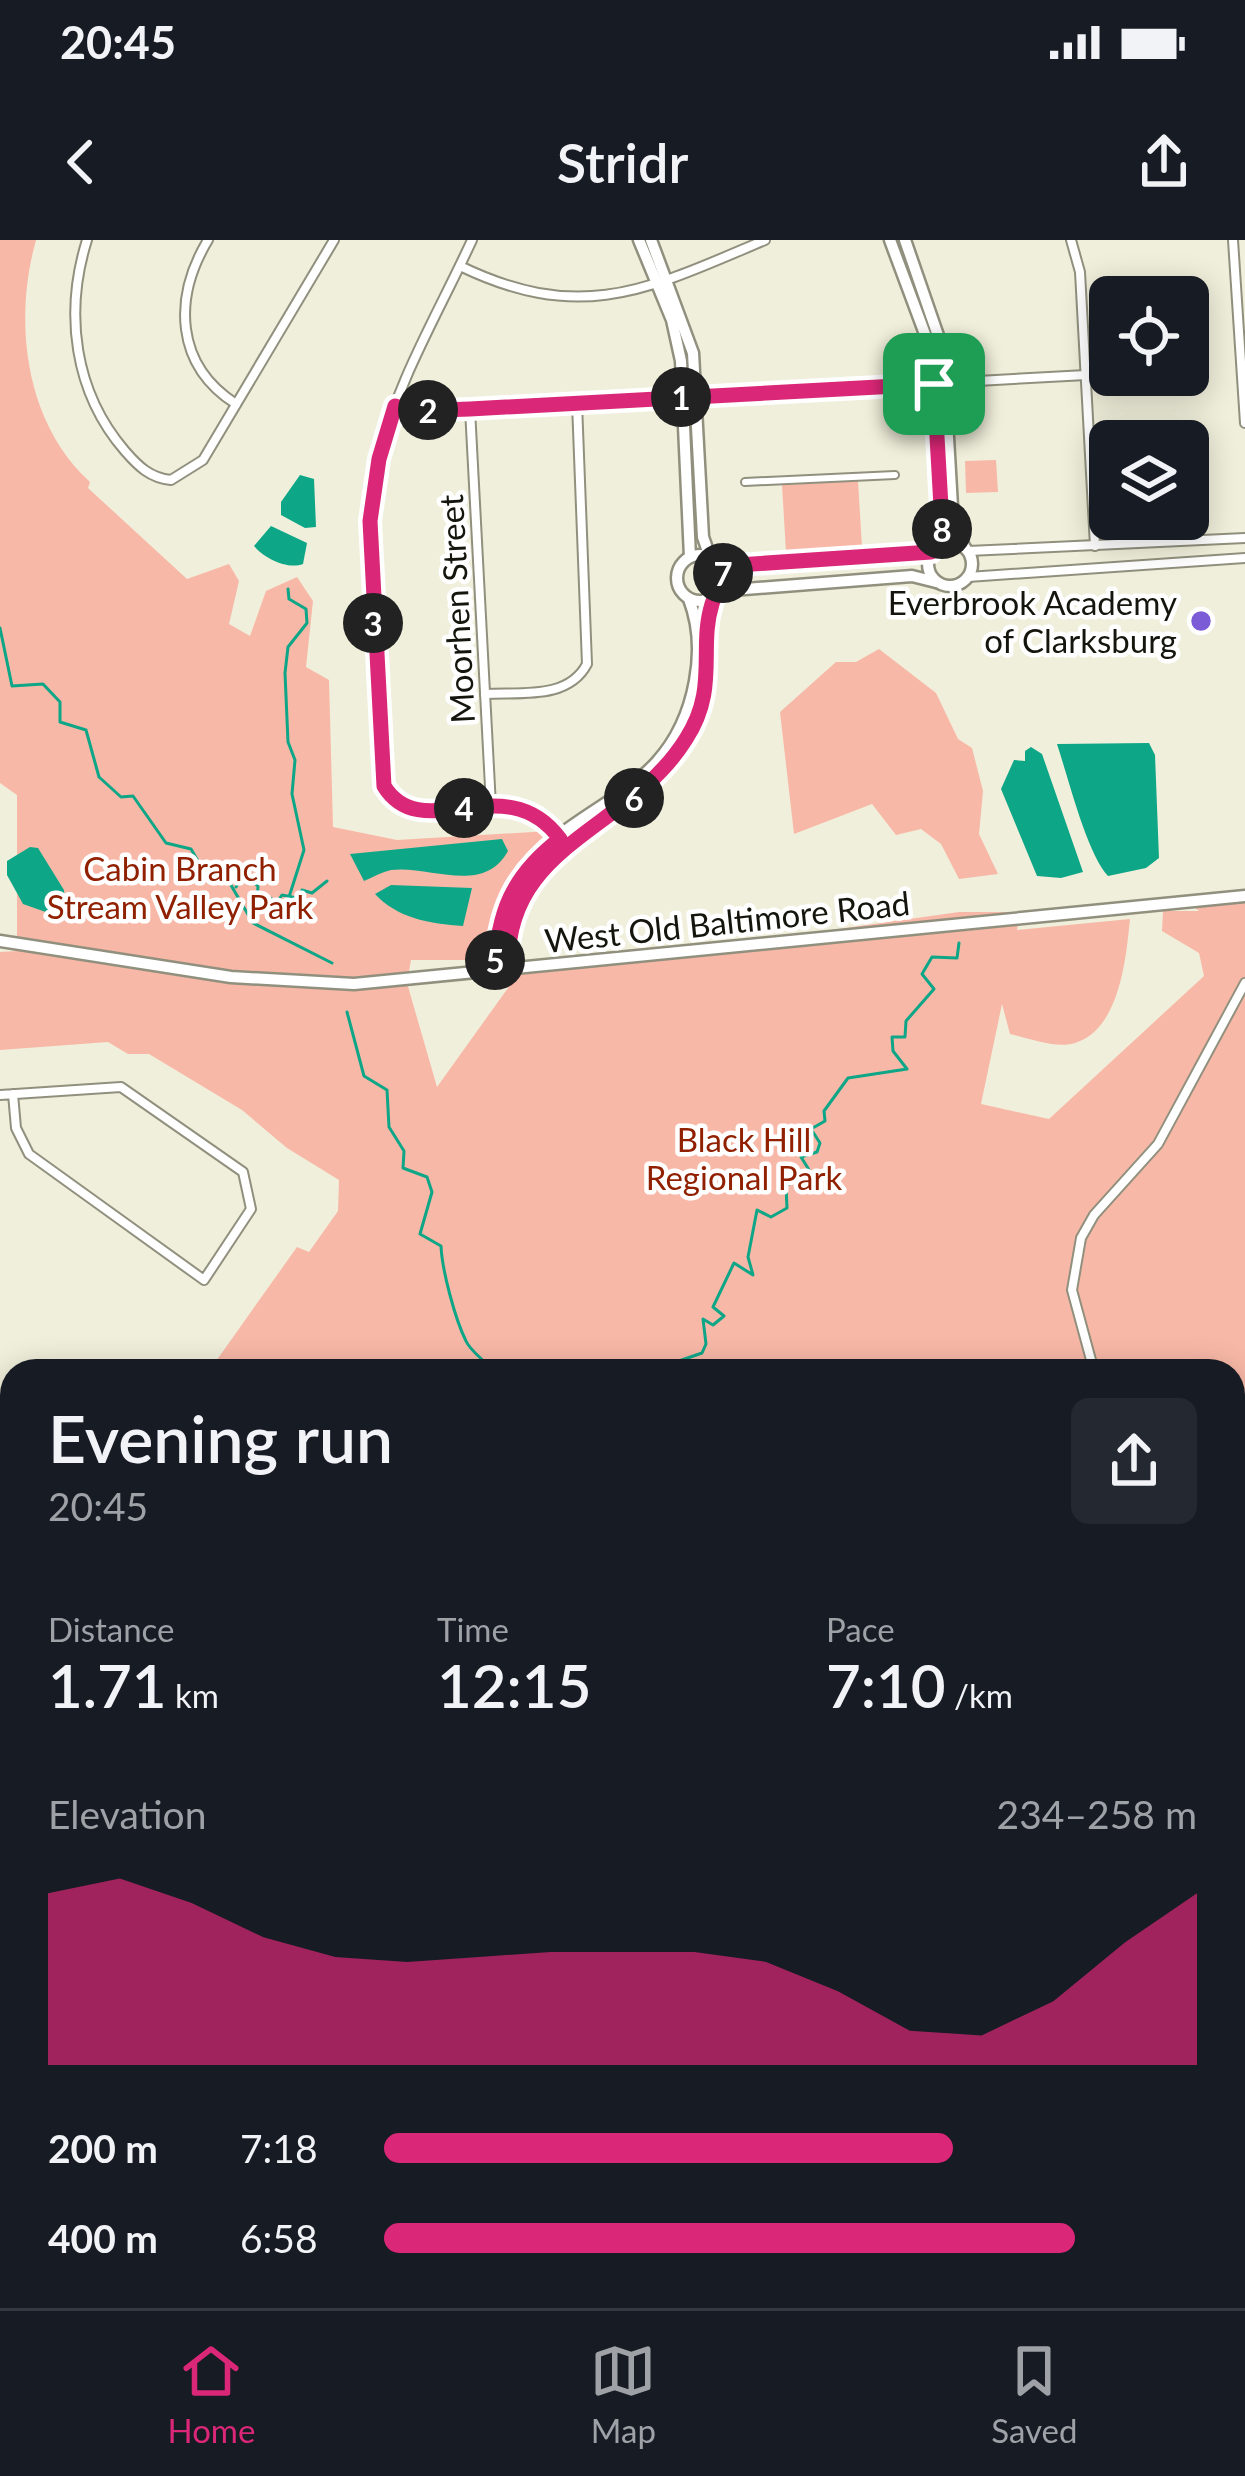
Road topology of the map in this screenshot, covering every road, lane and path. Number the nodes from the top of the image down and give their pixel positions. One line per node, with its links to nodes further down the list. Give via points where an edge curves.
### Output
1 (88, 240): 19 (street, via 74,323 91,397 139,467 171,480 203,460)
2 (208, 240): 19 (street, via 188,280 183,325 201,373)
3 (334, 240): 19 (street)
4 (472, 240): 12 (street)
5 (639, 240): 13 (street)
6 (651, 240): 13 (street)
7 (764, 240): 13 (street)
8 (890, 240): 16 (street)
9 (905, 240): 16 (street, via 936,321)
10 (1071, 240): 15 (street)
11 (1233, 240): 14 (street)
12 (460, 266): 13 (street, via 531,295 643,291); 20 (street)
13 (663, 283): 17 (street, via 693,353)
14 (1244, 365): 22 (street)
15 (1086, 375): 16 (street); 26 (street)
16 (940, 384): 17 (street); 27 (street, via 953,524); 28 (street, via 942,524)
17 (690, 396): 18 (street); 29 (street); 31 (street, via 703,537)
18 (577, 403): 21 (street); 36 (street, via 587,664 560,689)
19 (236, 404)
20 (395, 406): 21 (street); 37 (street, via 370,521 384,786 405,808)
21 (470, 409): 36 (street, Moorhen Street)
22 (1245, 423)
23 (895, 475): 24 (street)
24 (745, 482)
25 (1245, 538): 26 (street)
26 (1095, 546): 27 (street)
27 (966, 549): 28 (street, via 953,542); 32 (street)
28 (932, 550): 31 (street, via 738,565); 33 (street, via 927,565)
29 (690, 557): 31 (street); 35 (street, via 677,583)
30 (1245, 558): 32 (street)
31 (714, 559): 34 (street, via 724,580)
32 (968, 577): 33 (street, via 953,586)
33 (936, 581): 34 (street, via 912,576)
34 (717, 595): 35 (street); 38 (street, via 710,670 689,736 644,791)
35 (689, 599): 38 (street, via 698,670 683,724 641,780)
36 (485, 694): 37 (street, Moorhen Street)
37 (491, 806): 38 (street, via 532,810)
38 (563, 844): 41 (street, via 526,868 508,897 497,935)
39 (1245, 896): 41 (street, West Old Baltimore Road)
40 (0, 941): 41 (street, West Old Baltimore Road, via 302,982)
41 (502, 972)
42 (1245, 983): 45 (street, via 1158,1144 1082,1238 1072,1290)
43 (0, 1094): 44 (street)
44 (14, 1094): 44 (street, via 121,1087 243,1172 251,1196 247,1222 204,1280 29,1154 16,1128)
45 (1091, 1359)

